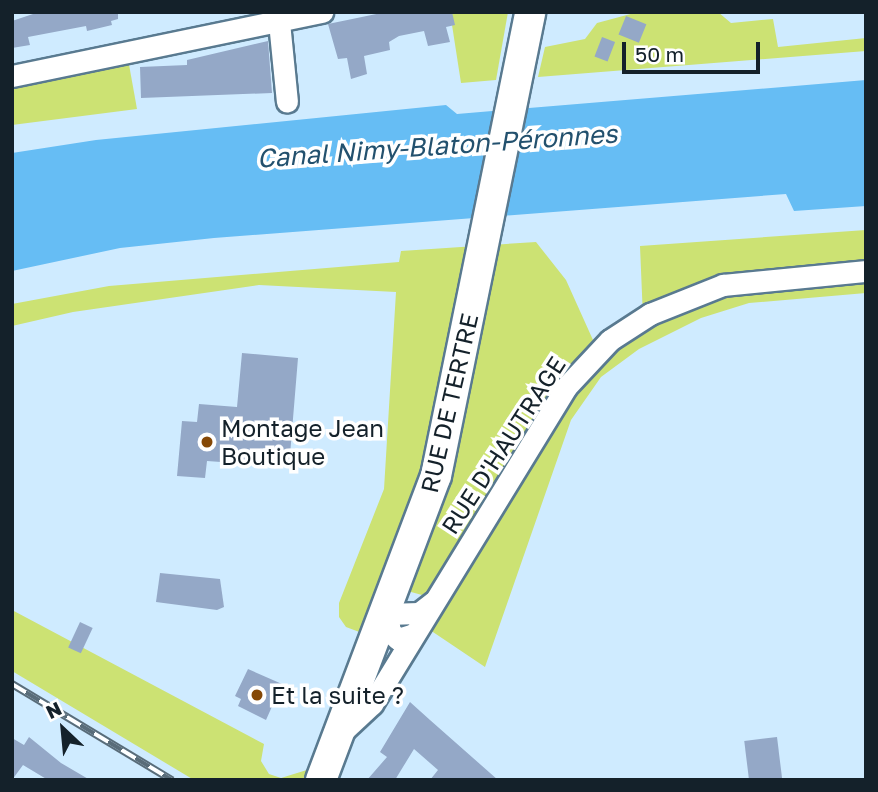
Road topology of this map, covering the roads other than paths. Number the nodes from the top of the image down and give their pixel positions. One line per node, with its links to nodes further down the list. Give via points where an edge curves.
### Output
1 (321, 12): 3 (street)
2 (530, 12): 8 (street, RUE DE TERTRE, via 436,476)
3 (279, 17): 4 (street); 5 (street)
4 (12, 76)
5 (287, 102)
6 (866, 271): 7 (street, RUE D'HAUTRAGE, via 723,285 662,308 610,340 565,387)
7 (435, 600): 8 (street, via 419,613); 9 (street, RUE D'HAUTRAGE)
8 (387, 614): 9 (street, via 390,632 398,639); 10 (street, RUE DE TERTRE)
9 (414, 635): 10 (street, RUE D'HAUTRAGE, via 372,704)
10 (341, 733): 11 (street, RUE DE TERTRE)
11 (321, 780)

